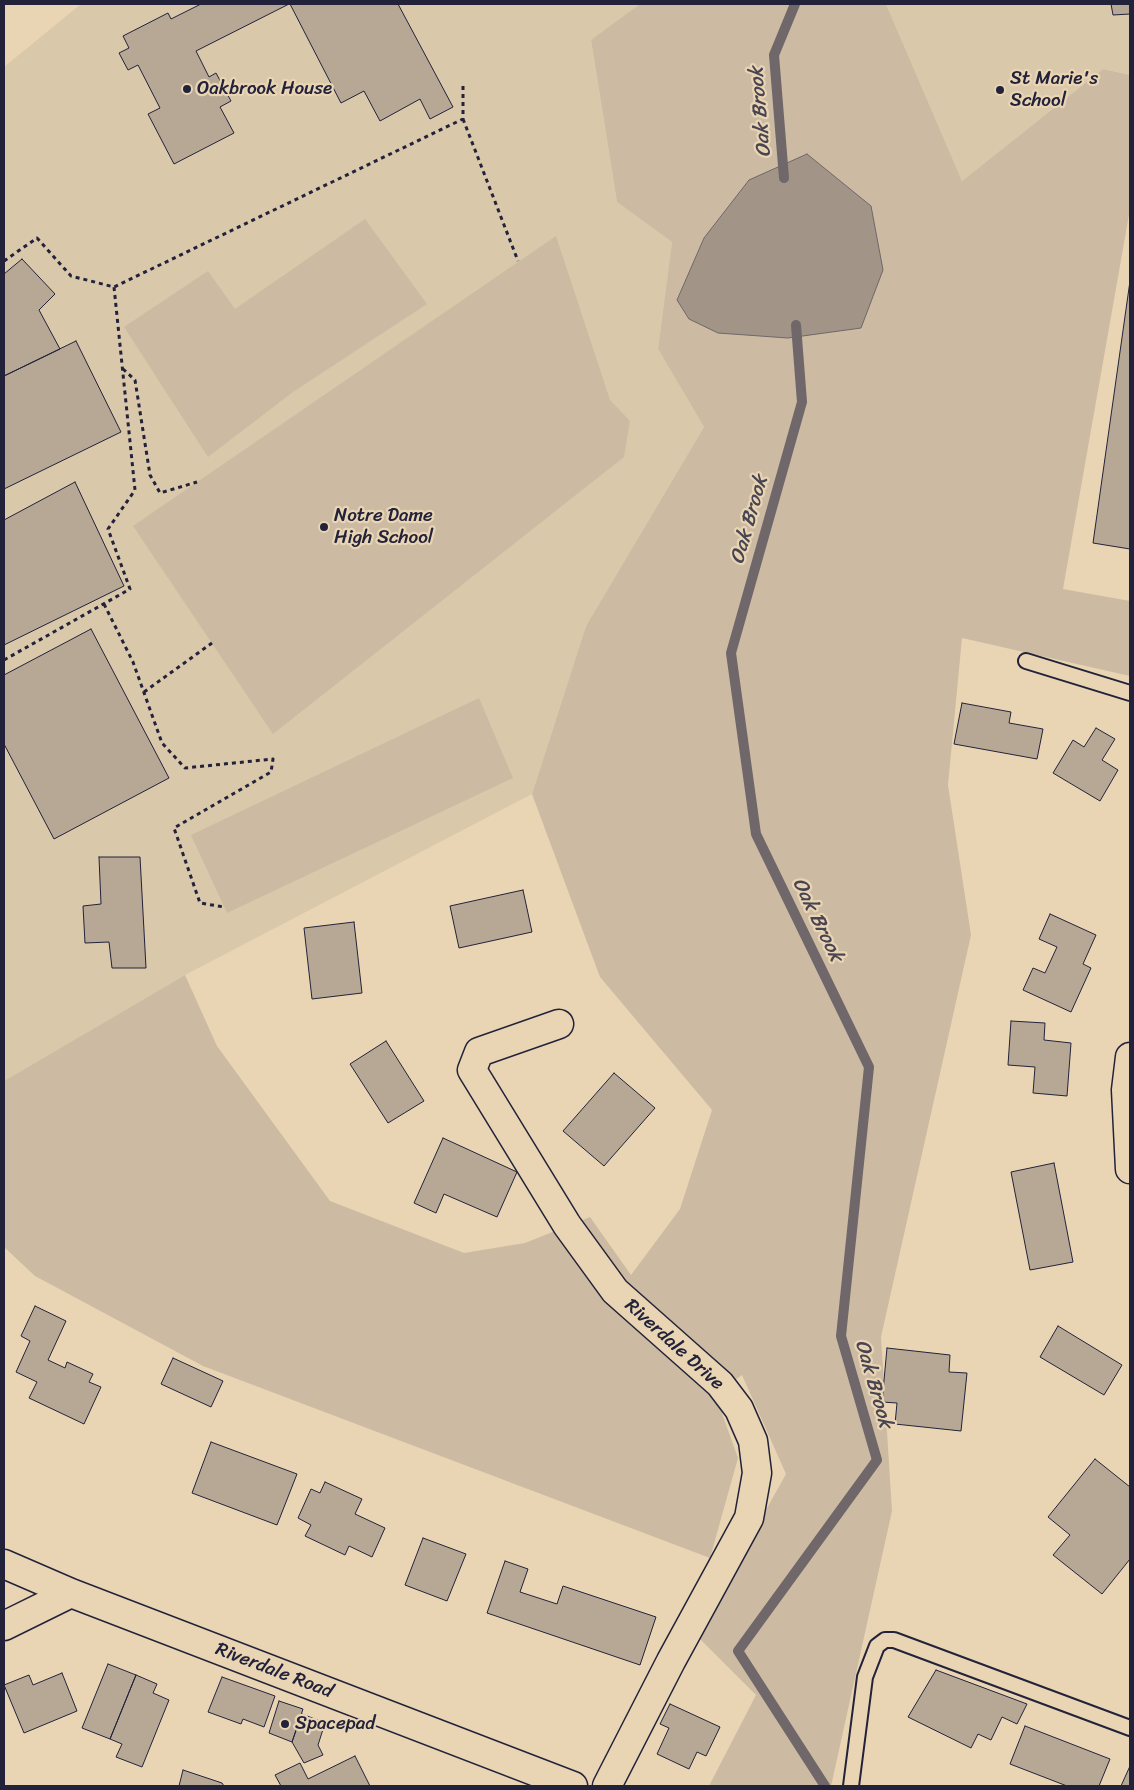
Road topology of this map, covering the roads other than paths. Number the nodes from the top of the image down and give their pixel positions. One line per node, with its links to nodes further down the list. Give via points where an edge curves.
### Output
1 (1026, 661): 2 (lane)
2 (1130, 693)
3 (559, 1024): 11 (street, Riverdale Drive, via 479,1052 472,1070 567,1225 615,1291 720,1384 739,1409 753,1441 756,1473 749,1518)
4 (1130, 1057): 5 (street, via 1126,1090)
5 (1130, 1170)
6 (4, 1564): 7 (street, Riverdale Road)
7 (71, 1593): 8 (street); 10 (street, Riverdale Road)
8 (4, 1626)
9 (1130, 1728): 12 (lane, via 894,1640 884,1640 877,1646 865,1677)
10 (562, 1785)
11 (607, 1786)
12 (851, 1786)

